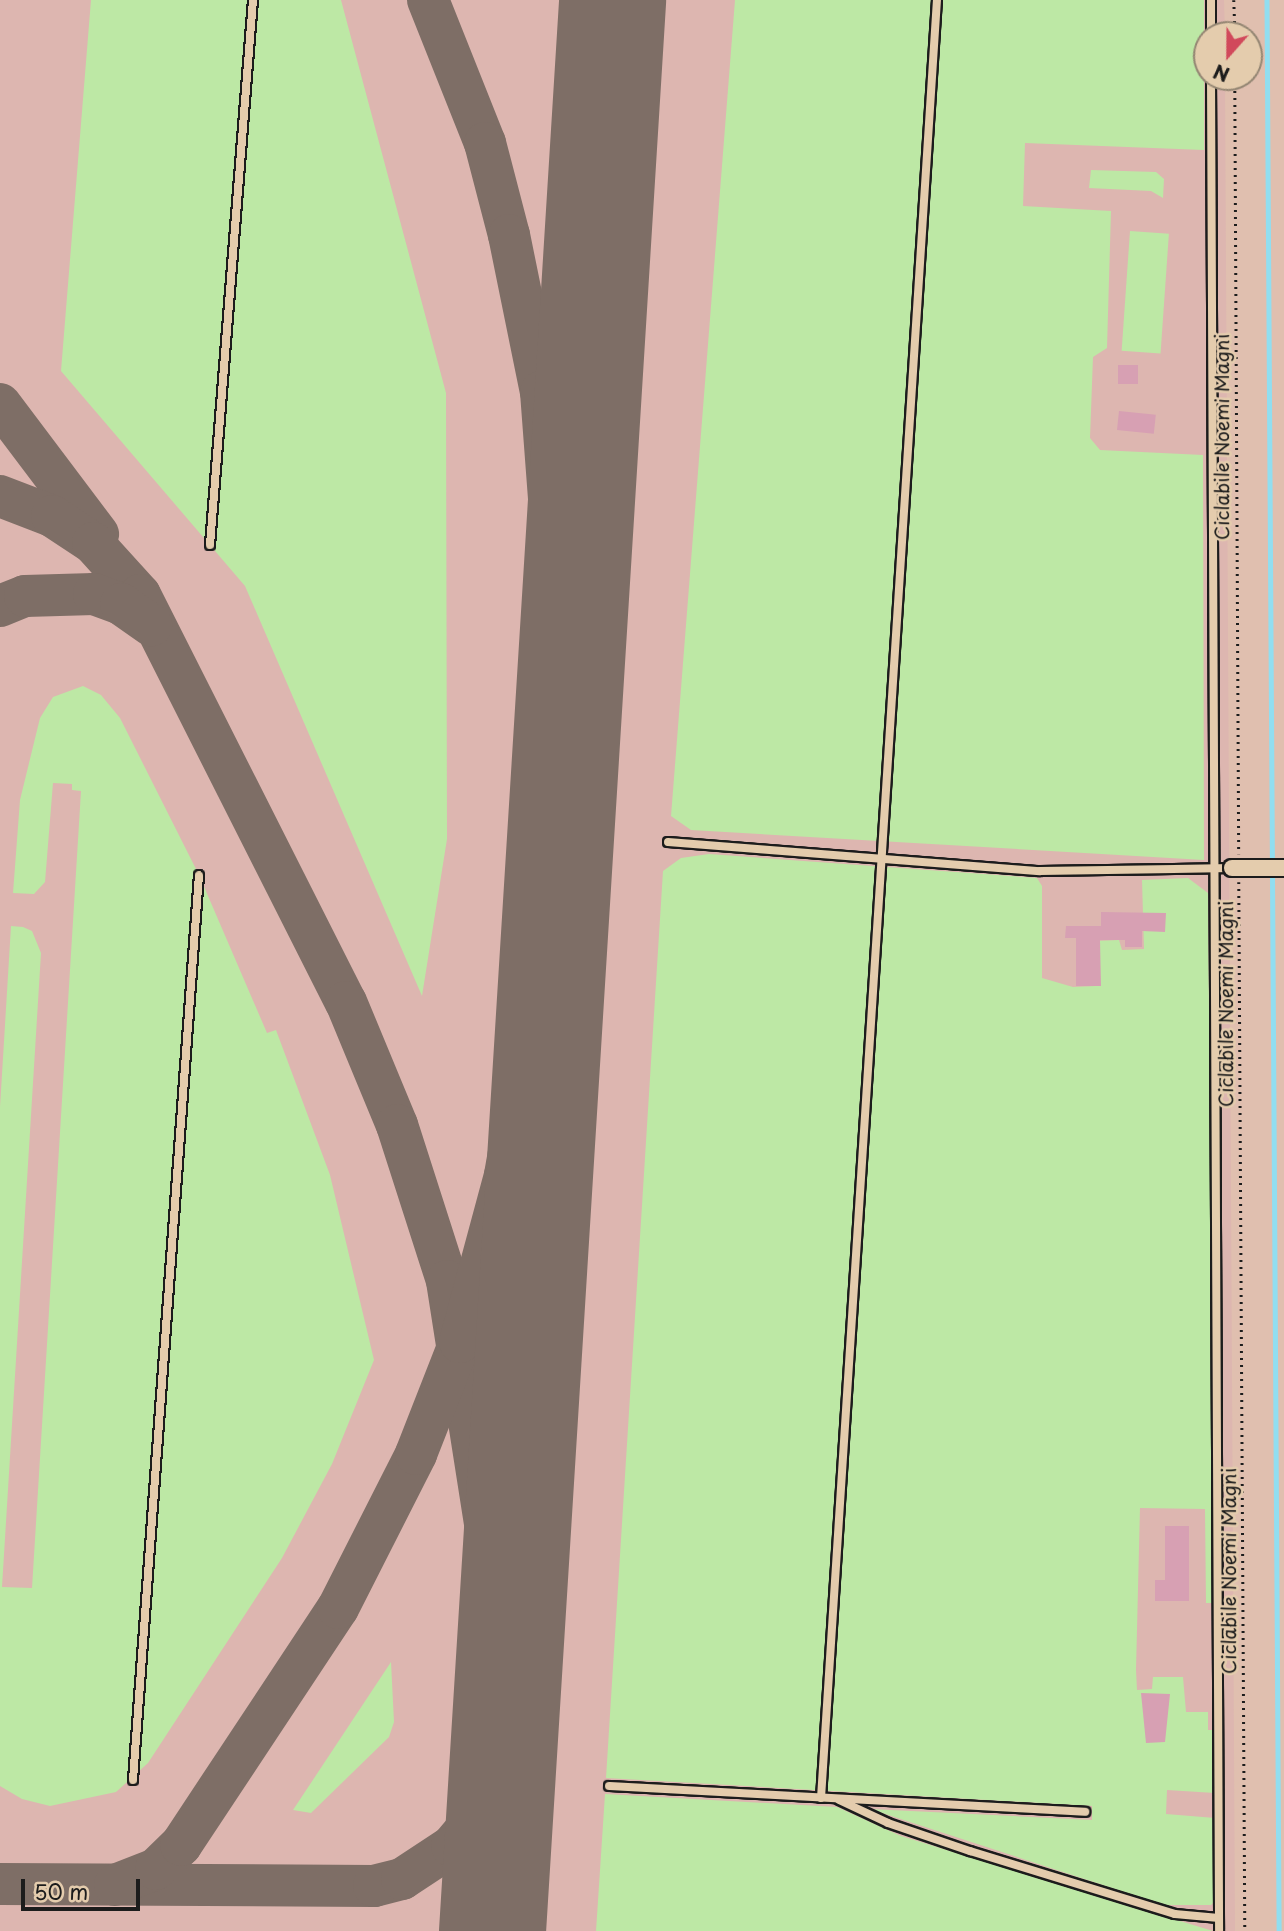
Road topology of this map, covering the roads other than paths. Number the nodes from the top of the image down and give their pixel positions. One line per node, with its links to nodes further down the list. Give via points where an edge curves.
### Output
1 (253, 0): 6 (lane)
2 (936, 0): 14 (lane)
3 (1211, 0): 4 (lane)
4 (1211, 21)
5 (1211, 91): 10 (lane)
6 (211, 545)
7 (668, 842): 10 (lane, via 1040,871)
8 (1284, 867): 9 (street, bridge)
9 (1236, 869): 10 (lane)
10 (1214, 871): 17 (lane)
11 (199, 875): 12 (lane)
12 (133, 1780)
13 (609, 1786): 14 (lane)
14 (821, 1798): 15 (lane)
15 (837, 1798): 16 (lane); 17 (lane, via 888,1824 970,1852 1175,1914)
16 (1085, 1812)
17 (1219, 1918): 18 (lane)
18 (1219, 1931)

